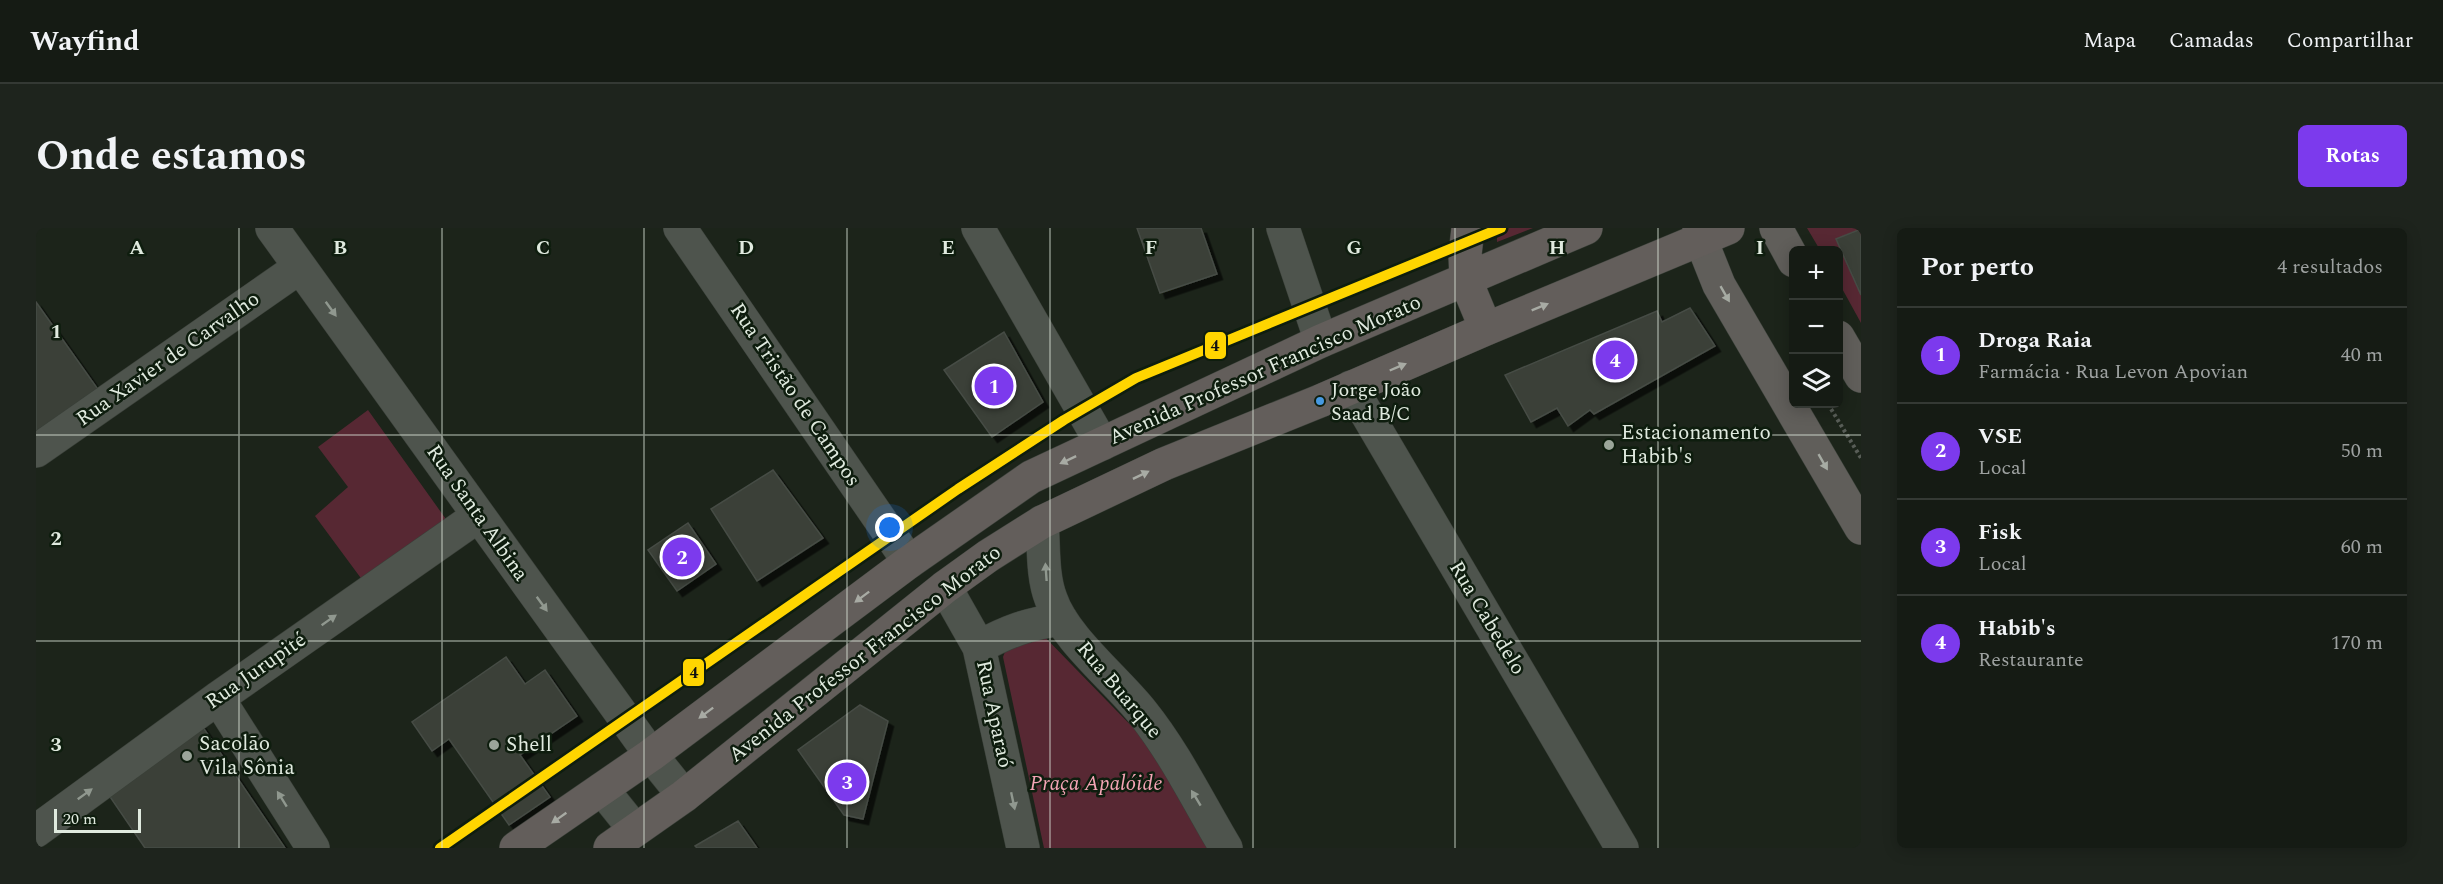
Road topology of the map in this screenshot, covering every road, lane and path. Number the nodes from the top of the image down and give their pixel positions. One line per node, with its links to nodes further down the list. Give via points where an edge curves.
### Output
1 (272, 228): 10 (street, Rua Santa Albina)
2 (680, 228): 24 (street, Rua Tristão de Campos)
3 (978, 228): 18 (street)
4 (1283, 228): 13 (street)
5 (1468, 228): 11 (highway)
6 (1586, 228): 11 (highway, Avenida Professor Francisco Morato)
7 (1776, 228): 9 (main road)
8 (1709, 232): 12 (highway, Avenida Professor Francisco Morato, one-way to 8); 23 (main road, one-way to 23, via 1719,285)
9 (1789, 252)
10 (300, 267): 19 (street, Rua Xavier de Carvalho); 21 (street, Rua Santa Albina, one-way to 21)
11 (1466, 281): 12 (highway); 13 (highway, Avenida Professor Francisco Morato)
12 (1486, 329): 16 (highway, Avenida Professor Francisco Morato, one-way to 12)
13 (1321, 341): 18 (highway, Avenida Professor Francisco Morato)
14 (1843, 344): 15 (main road)
15 (1861, 376)
16 (1351, 387): 22 (highway, Avenida Professor Francisco Morato, one-way to 16, via 1164,464); 38 (street, Rua Cabedelo)
17 (1830, 408): 20 (path)
18 (1102, 444): 24 (highway, Avenida Professor Francisco Morato, one-way to 24, via 1031,477)
19 (36, 451)
20 (1861, 458)
21 (478, 516): 28 (street, Rua Jurupité, one-way to 21); 29 (street, Rua Santa Albina, one-way to 29)
22 (1042, 522): 25 (highway, Avenida Professor Francisco Morato); 26 (street, Rua Buarque, one-way to 22, via 1046,582)
23 (1861, 528)
24 (909, 562): 29 (highway, Avenida Professor Francisco Morato, one-way to 29)
25 (945, 587): 27 (street, Rua Aparaó); 31 (highway, Avenida Professor Francisco Morato)
26 (1060, 619): 27 (street, via 1007,631); 37 (street, Rua Buarque, one-way to 26, via 1143,713)
27 (979, 647): 36 (street, Rua Aparaó, one-way to 36)
28 (218, 698): 32 (street, Rua Jurupité, one-way to 28); 34 (street, one-way to 28)
29 (651, 755): 30 (highway, Avenida Professor Francisco Morato); 31 (street, Rua Santa Albina)
30 (602, 789): 33 (street); 35 (highway, Avenida Professor Francisco Morato, one-way to 35)
31 (684, 796): 33 (highway, Avenida Professor Francisco Morato)
32 (40, 833)
33 (622, 839)
34 (313, 848)
35 (516, 848)
36 (1023, 848)
37 (1226, 848)
38 (1622, 848)

